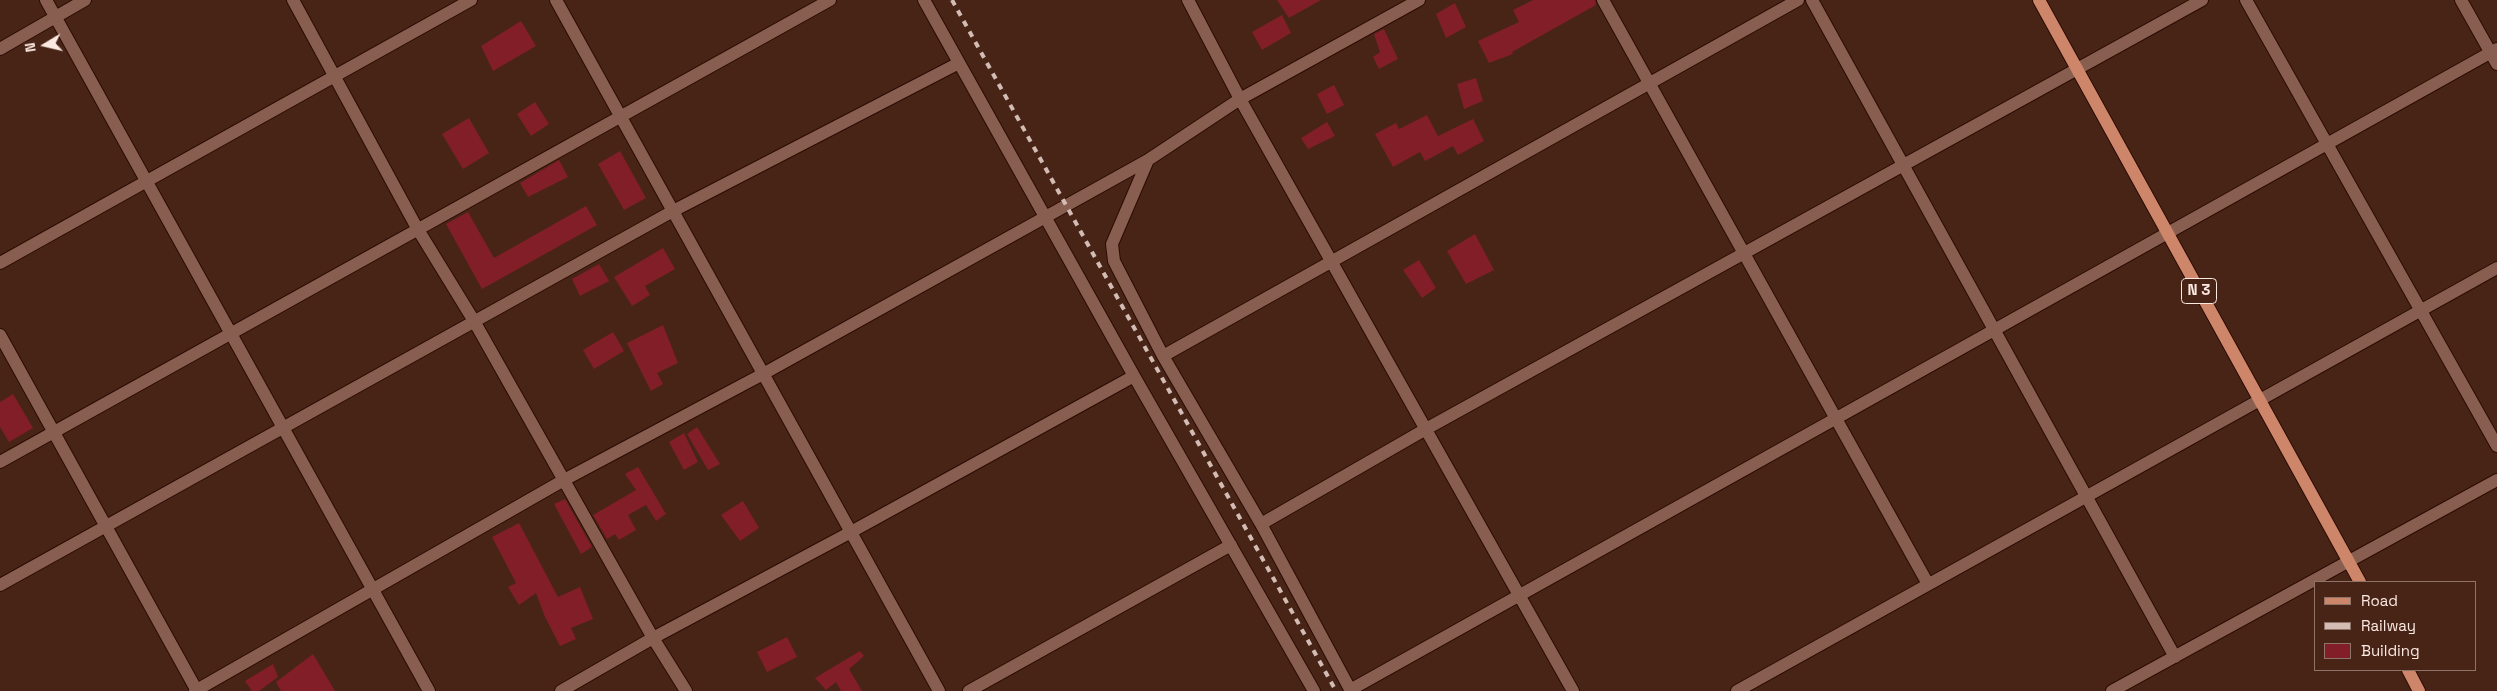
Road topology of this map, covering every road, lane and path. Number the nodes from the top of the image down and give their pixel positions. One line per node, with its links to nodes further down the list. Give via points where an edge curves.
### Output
1 (46, 0): 17 (street)
2 (85, 0): 17 (street)
3 (293, 0): 22 (street)
4 (471, 0): 22 (street)
5 (556, 0): 25 (street)
6 (830, 0): 25 (street)
7 (924, 0): 20 (street)
8 (1188, 0): 24 (street)
9 (1419, 0): 24 (street)
10 (1603, 0): 23 (street)
11 (1798, 0): 23 (street)
12 (1812, 0): 28 (street)
13 (2039, 0): 21 (main road, N 3)
14 (2202, 0): 21 (street)
15 (2246, 0): 26 (street)
16 (2461, 0): 19 (street)
17 (56, 17): 18 (street); 29 (street)
18 (0, 49)
19 (2495, 55): 26 (street)
20 (959, 63): 30 (street); 31 (street)
21 (2077, 69): 28 (street); 33 (main road, N 3)
22 (334, 77): 29 (street); 32 (street)
23 (1649, 84): 34 (street); 35 (street)
24 (1240, 99): 27 (street); 35 (street)
25 (620, 116): 30 (street); 32 (street)
26 (2327, 144): 33 (street); 38 (street)
27 (1148, 160): 31 (street); 43 (street, via 1112,244 1114,261)
28 (1904, 165): 34 (street); 40 (street)
29 (146, 180): 36 (street); 41 (street)
30 (673, 211): 39 (street); 44 (street)
31 (1045, 218): 44 (street); 45 (street)
32 (417, 228): 39 (street); 41 (street)
33 (2167, 233): 40 (street); 46 (main road, N 3)
34 (1744, 253): 47 (street); 49 (street)
35 (1332, 262): 43 (street); 49 (street)
36 (0, 263)
37 (2497, 268): 38 (street)
38 (2420, 310): 46 (street); 51 (street)
39 (474, 321): 48 (street); 53 (street)
40 (1994, 329): 47 (street); 55 (street)
41 (230, 332): 48 (street); 50 (street)
42 (0, 335): 50 (street)
43 (1163, 356): 56 (street)
44 (763, 374): 53 (street); 58 (street)
45 (1134, 376): 58 (street); 59 (street)
46 (2259, 400): 55 (street); 60 (main road, N 3)
47 (1835, 418): 62 (street); 65 (street)
48 (283, 427): 57 (street); 64 (street)
49 (1426, 429): 56 (street); 65 (street)
50 (54, 432): 52 (street); 57 (street)
51 (2497, 446)
52 (0, 462)
53 (564, 480): 64 (street); 66 (street)
54 (2497, 480): 60 (street)
55 (2087, 496): 62 (street); 67 (street)
56 (1261, 524): 69 (street)
57 (107, 527): 63 (street); 70 (street)
58 (851, 532): 66 (street); 74 (street)
59 (1232, 545): 75 (street); 76 (street)
60 (2348, 562): 61 (main road, N 3); 67 (street)
61 (2359, 581)
62 (1928, 584): 78 (street)
63 (0, 585)
64 (374, 590): 70 (street); 71 (street)
65 (1518, 594): 69 (street); 77 (street)
66 (653, 638): 72 (street); 73 (street)
67 (2175, 657): 79 (street)
68 (2409, 671): 80 (main road)
69 (1350, 690)
70 (196, 691)
71 (430, 691)
72 (561, 691)
73 (686, 691)
74 (939, 691)
75 (969, 691)
76 (1314, 691)
77 (1573, 691)
78 (1737, 691)
79 (2112, 691)
80 (2419, 691)

